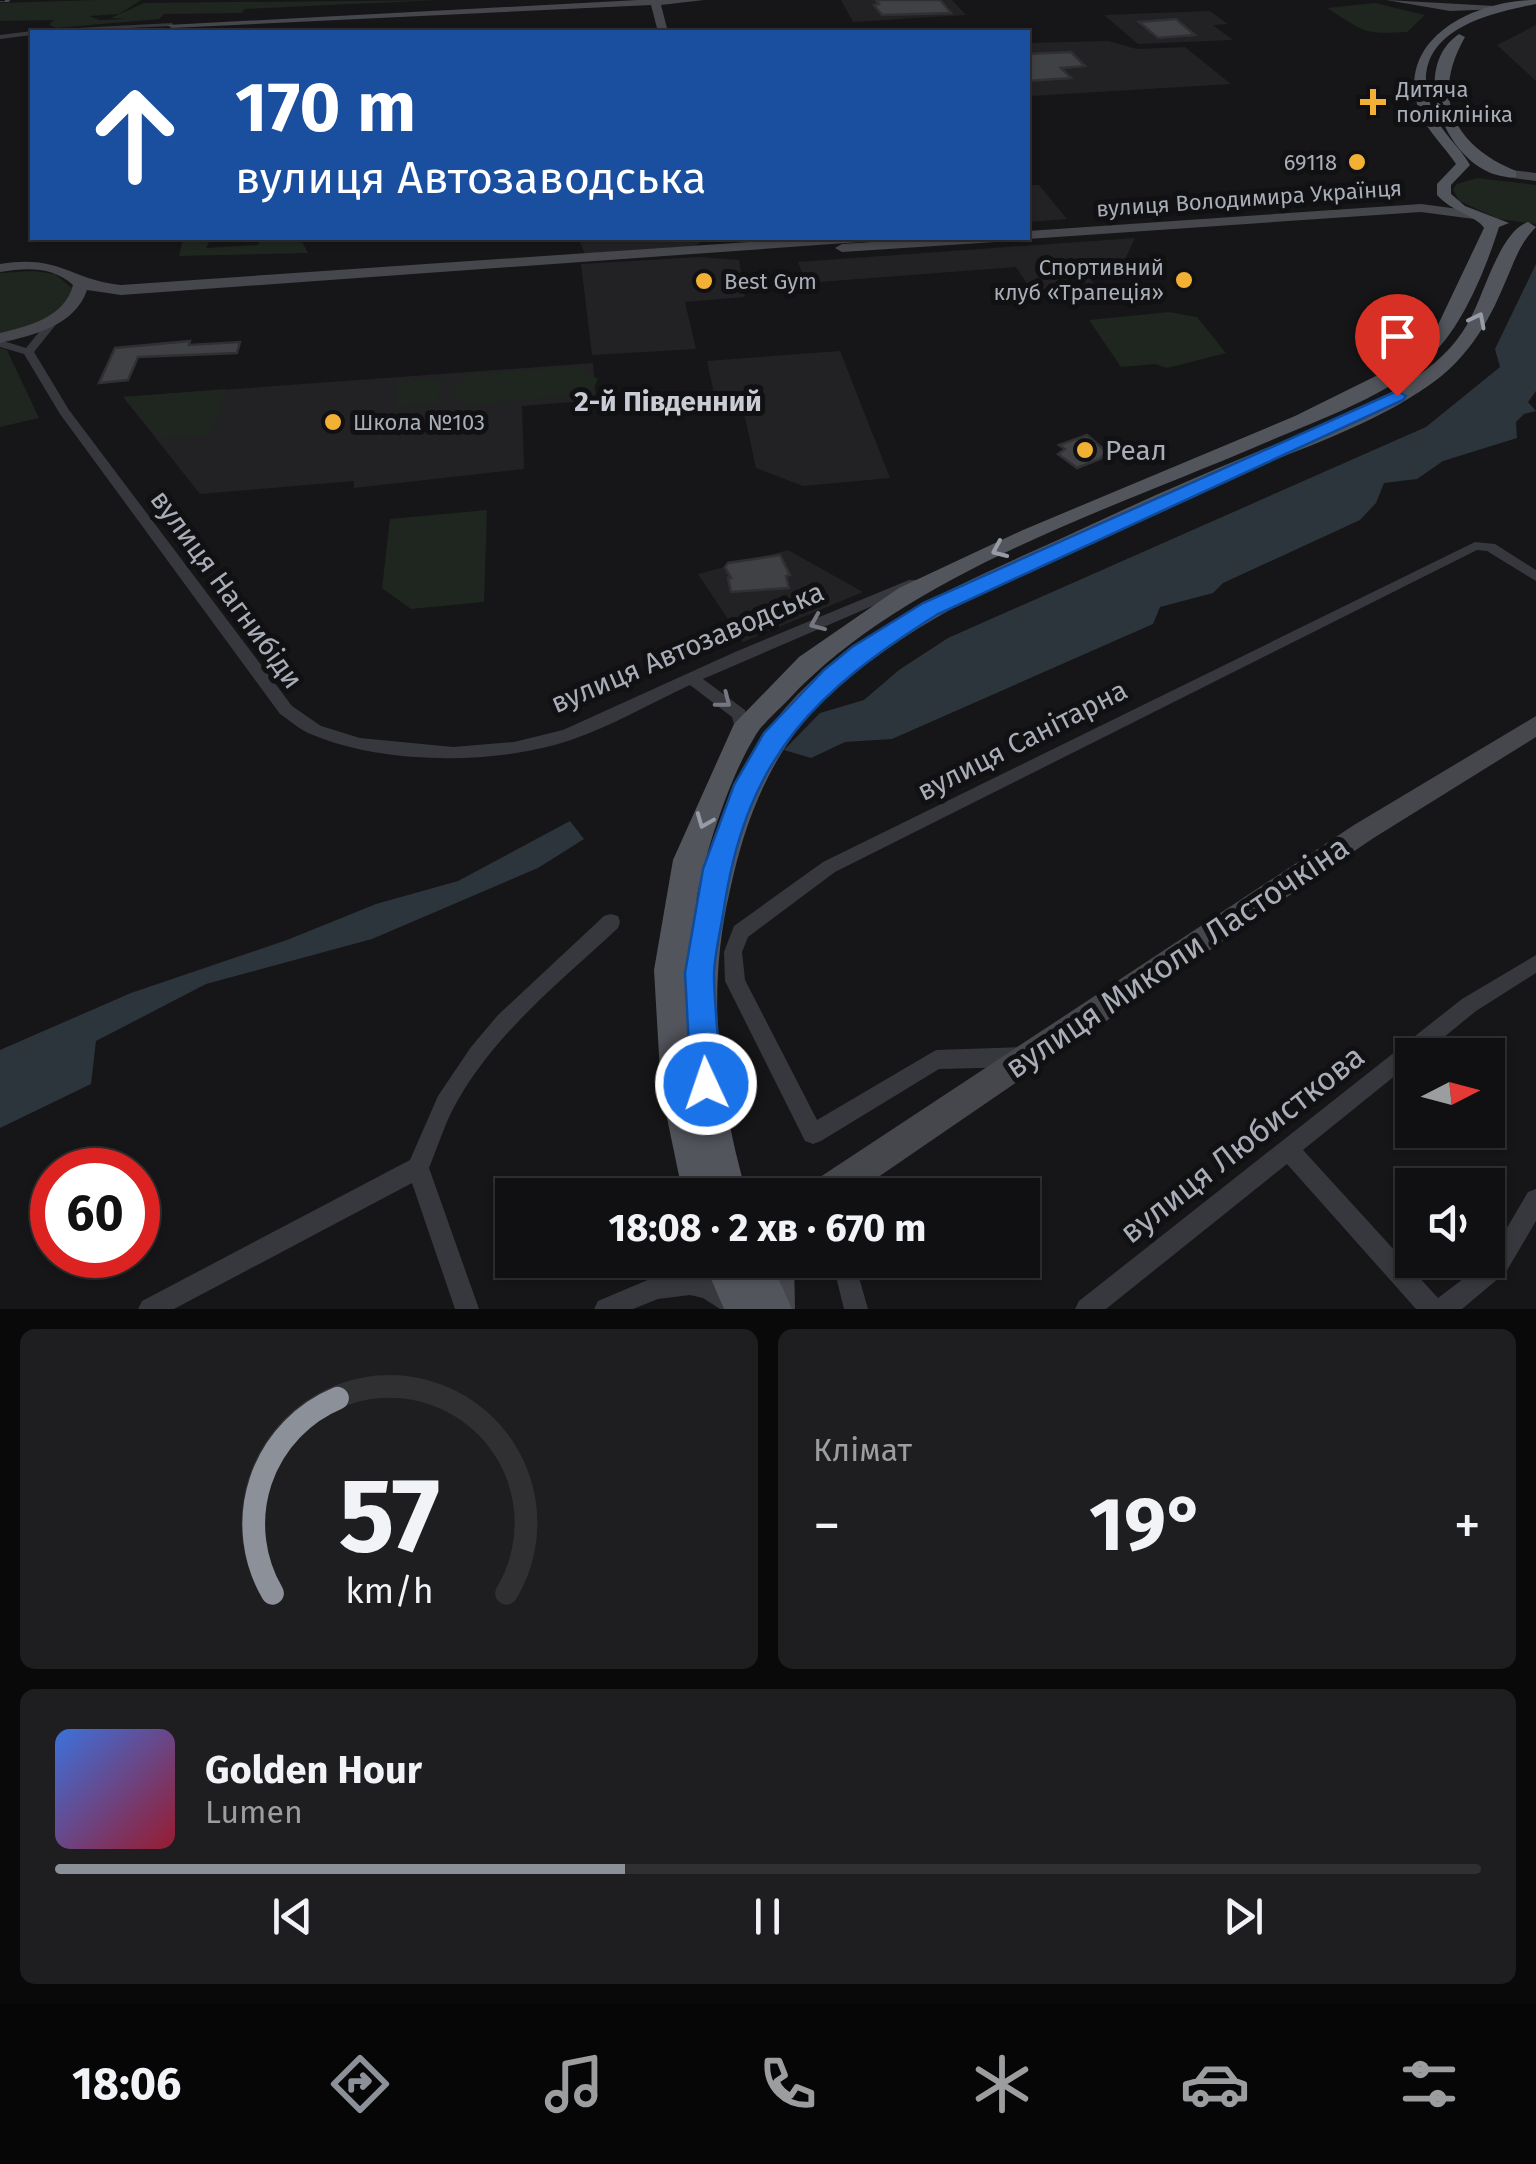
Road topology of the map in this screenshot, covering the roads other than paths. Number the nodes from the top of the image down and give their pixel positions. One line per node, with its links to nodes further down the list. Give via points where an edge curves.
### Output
1 (613, 0): 8 (street)
2 (699, 0): 4 (street)
3 (1391, 0): 7 (street)
4 (654, 1): 8 (street); 11 (street)
5 (1377, 1): 9 (street, via 1430,13)
6 (1530, 3): 7 (main road); 15 (main road, via 1461,34)
7 (1495, 8): 9 (main road)
8 (170, 26): 10 (street)
9 (1446, 28): 14 (main road)
10 (95, 30)
11 (663, 30)
12 (30, 34): 13 (street)
13 (0, 37)
14 (1426, 60): 15 (main road); 18 (main road, via 1420,88 1429,118 1463,164)
15 (1442, 68): 16 (main road, via 1441,106 1455,130 1485,164)
16 (1510, 174): 17 (main road, вулиця Володимира Українця); 18 (main road, вулиця Володимира Українця, via 1479,173)
17 (1536, 179)
18 (1446, 184): 19 (main road, вулиця Володимира Українця, via 1450,202); 20 (street, вулиця Володимира Українця, via 1422,199)
19 (1480, 217): 21 (main road, вулиця Володимира Українця); 22 (street, вулиця Володимира Українця, via 1420,208); 32 (main road, вулиця Автозаводська, via 1492,228 1444,331 1426,352)
20 (1030, 226)
21 (1532, 228): 33 (main road, one-way to 21, via 1440,369 1469,338 1517,234)
22 (1030, 235)
23 (832, 240): 25 (street)
24 (887, 240): 25 (street)
25 (724, 243): 28 (street, via 694,252)
26 (0, 265): 27 (street, via 58,269)
27 (78, 279): 28 (street); 29 (street, via 77,300)
28 (121, 290): 29 (street)
29 (56, 317): 30 (street); 31 (street)
30 (0, 340): 31 (street)
31 (28, 352): 41 (street, вулиця Нагнибіди, via 286,710 316,730 360,744)
32 (1302, 420): 33 (main road); 34 (main road, вулиця Автозаводська)
33 (1324, 431): 35 (main road)
34 (1031, 535): 35 (main road); 36 (main road, вулиця Автозаводська, one-way to 36)
35 (1053, 551): 40 (main road, via 930,608 860,652)
36 (940, 576): 38 (street, вулиця Автозаводська, one-way to 38); 40 (main road, вулиця Автозаводська, via 808,662)
37 (1536, 576): 44 (street, вулиця Санітарна, via 1475,546 829,867 741,932 733,952 735,981 813,1134 936,1060)
38 (693, 678): 40 (street, one-way to 40); 41 (street, вулиця Автозаводська, via 567,735)
39 (1536, 725): 44 (street, вулиця Миколи Ласточкіна, via 1363,832)
40 (758, 735): 47 (main road, via 717,869 700,973)
41 (454, 753)
42 (610, 922): 46 (street, via 478,1054 446,1103)
43 (1536, 963): 45 (street, вулиця Любисткова, via 1469,1005)
44 (1028, 1057): 48 (street, вулиця Миколи Ласточкіна)
45 (1288, 1149): 62 (street, вулиця Любисткова); 63 (street)
46 (418, 1168): 56 (street); 57 (street)
47 (713, 1178)
48 (850, 1178)
49 (1536, 1200): 64 (street, via 1498,1264)
50 (671, 1278): 55 (street)
51 (729, 1278): 59 (main road)
52 (759, 1278): 60 (main road)
53 (776, 1278): 60 (street)
54 (848, 1278): 61 (street)
55 (663, 1286): 58 (street); 59 (street, via 704,1284)
56 (150, 1309)
57 (466, 1309)
58 (606, 1309)
59 (741, 1309)
60 (774, 1309)
61 (856, 1309)
62 (1086, 1309)
63 (1432, 1309)
64 (1444, 1309)

